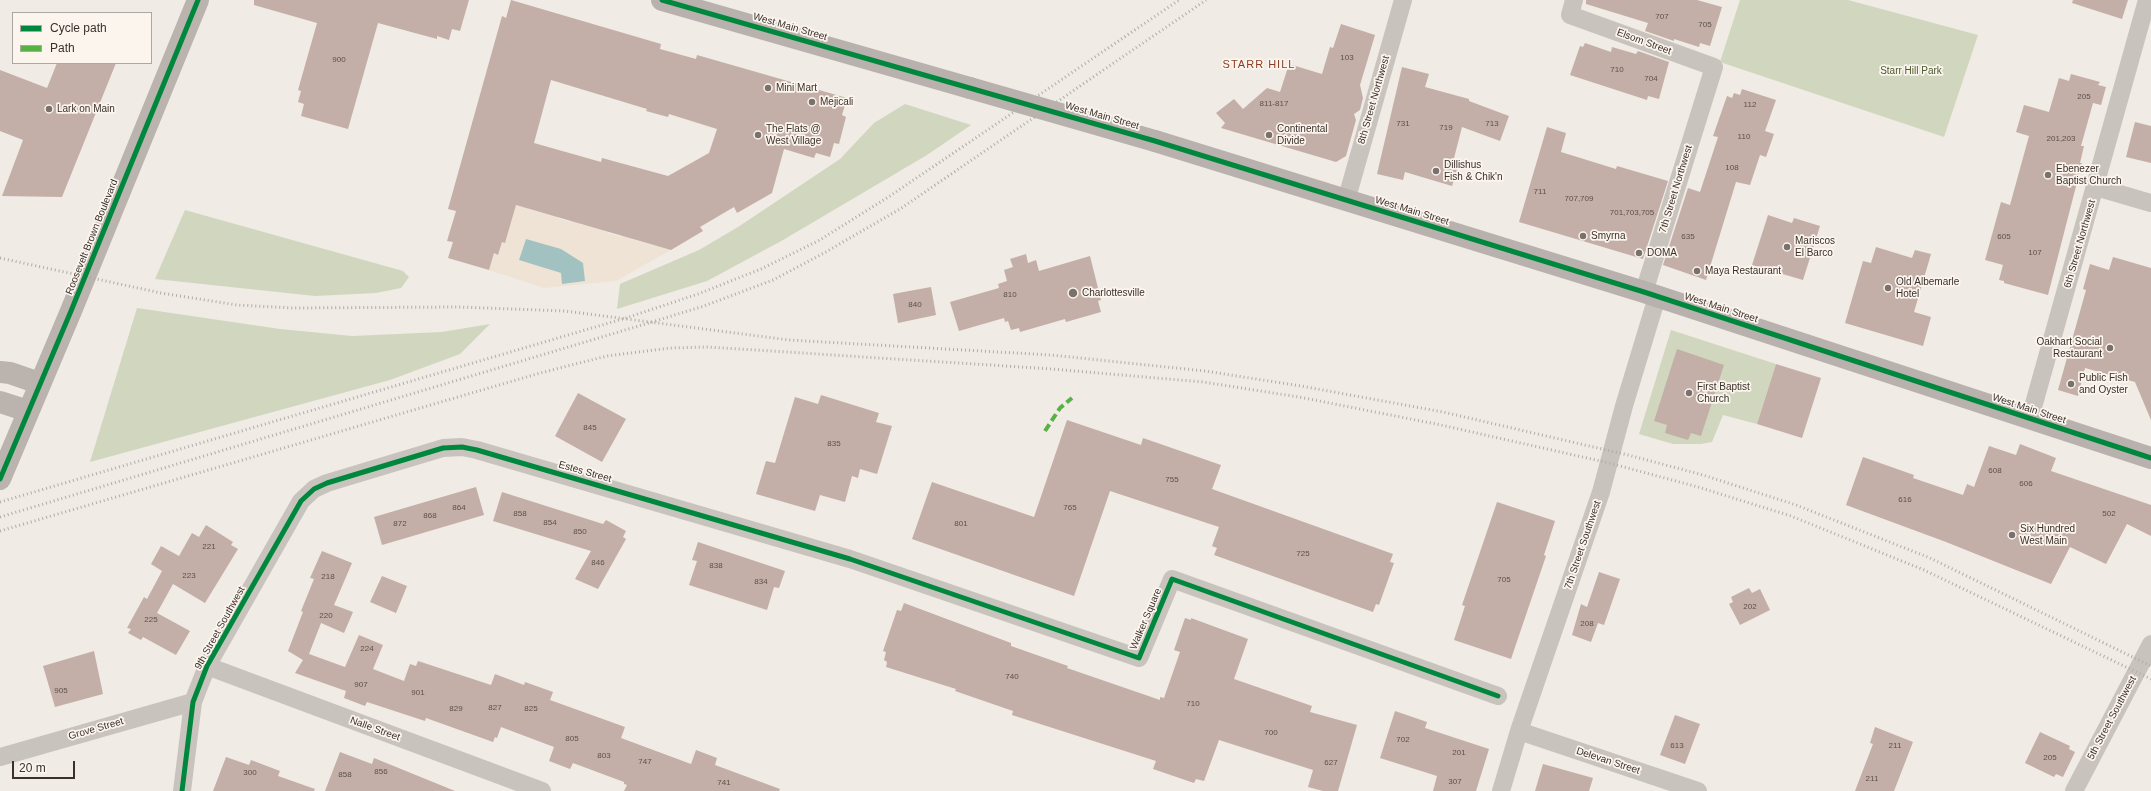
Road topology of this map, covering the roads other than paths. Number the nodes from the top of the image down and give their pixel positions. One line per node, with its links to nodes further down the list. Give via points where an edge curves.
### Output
1 (198, 0): 12 (main road, Roosevelt Brown Boulevard, via 72,311)
2 (662, 0): 8 (main road, West Main Street, bridge, via 1155,141)
3 (1403, 0): 8 (street, 8th Street Northwest)
4 (2147, 0): 7 (street, 6th Street Northwest)
5 (1572, 8): 6 (street, Elsom Street, via 1714,67)
6 (1708, 86): 10 (street, 7th Street Northwest)
7 (2096, 187): 9 (street); 15 (street, 6th Street Northwest)
8 (1346, 201): 10 (main road, West Main Street)
9 (2151, 203)
10 (1650, 294): 15 (main road, West Main Street); 24 (street, 7th Street Southwest, via 1601,492)
11 (0, 372): 12 (main road)
12 (39, 383): 14 (main road, Roosevelt Brown Boulevard)
13 (0, 402): 14 (main road)
14 (28, 411): 17 (main road, Roosevelt Brown Boulevard)
15 (2030, 418): 16 (main road, West Main Street)
16 (2151, 458)
17 (0, 479)
18 (314, 489): 19 (street, Estes Street, via 443,448 462,447); 21 (street, 9th Street Southwest, via 301,501)
19 (850, 559): 22 (street, Walker Square, via 1139,658 1172,579)
20 (2151, 644): 30 (street, 5th Street Southwest)
21 (207, 666): 23 (street, 9th Street Southwest); 27 (street, Nalle Street)
22 (1498, 696)
23 (193, 702): 25 (street, Grove Street); 26 (street, 9th Street Southwest)
24 (1519, 731): 28 (street, 7th Street Southwest); 29 (street, Delevan Street)
25 (0, 757)
26 (182, 791)
27 (542, 791)
28 (1501, 791)
29 (1698, 791)
30 (2074, 791)

